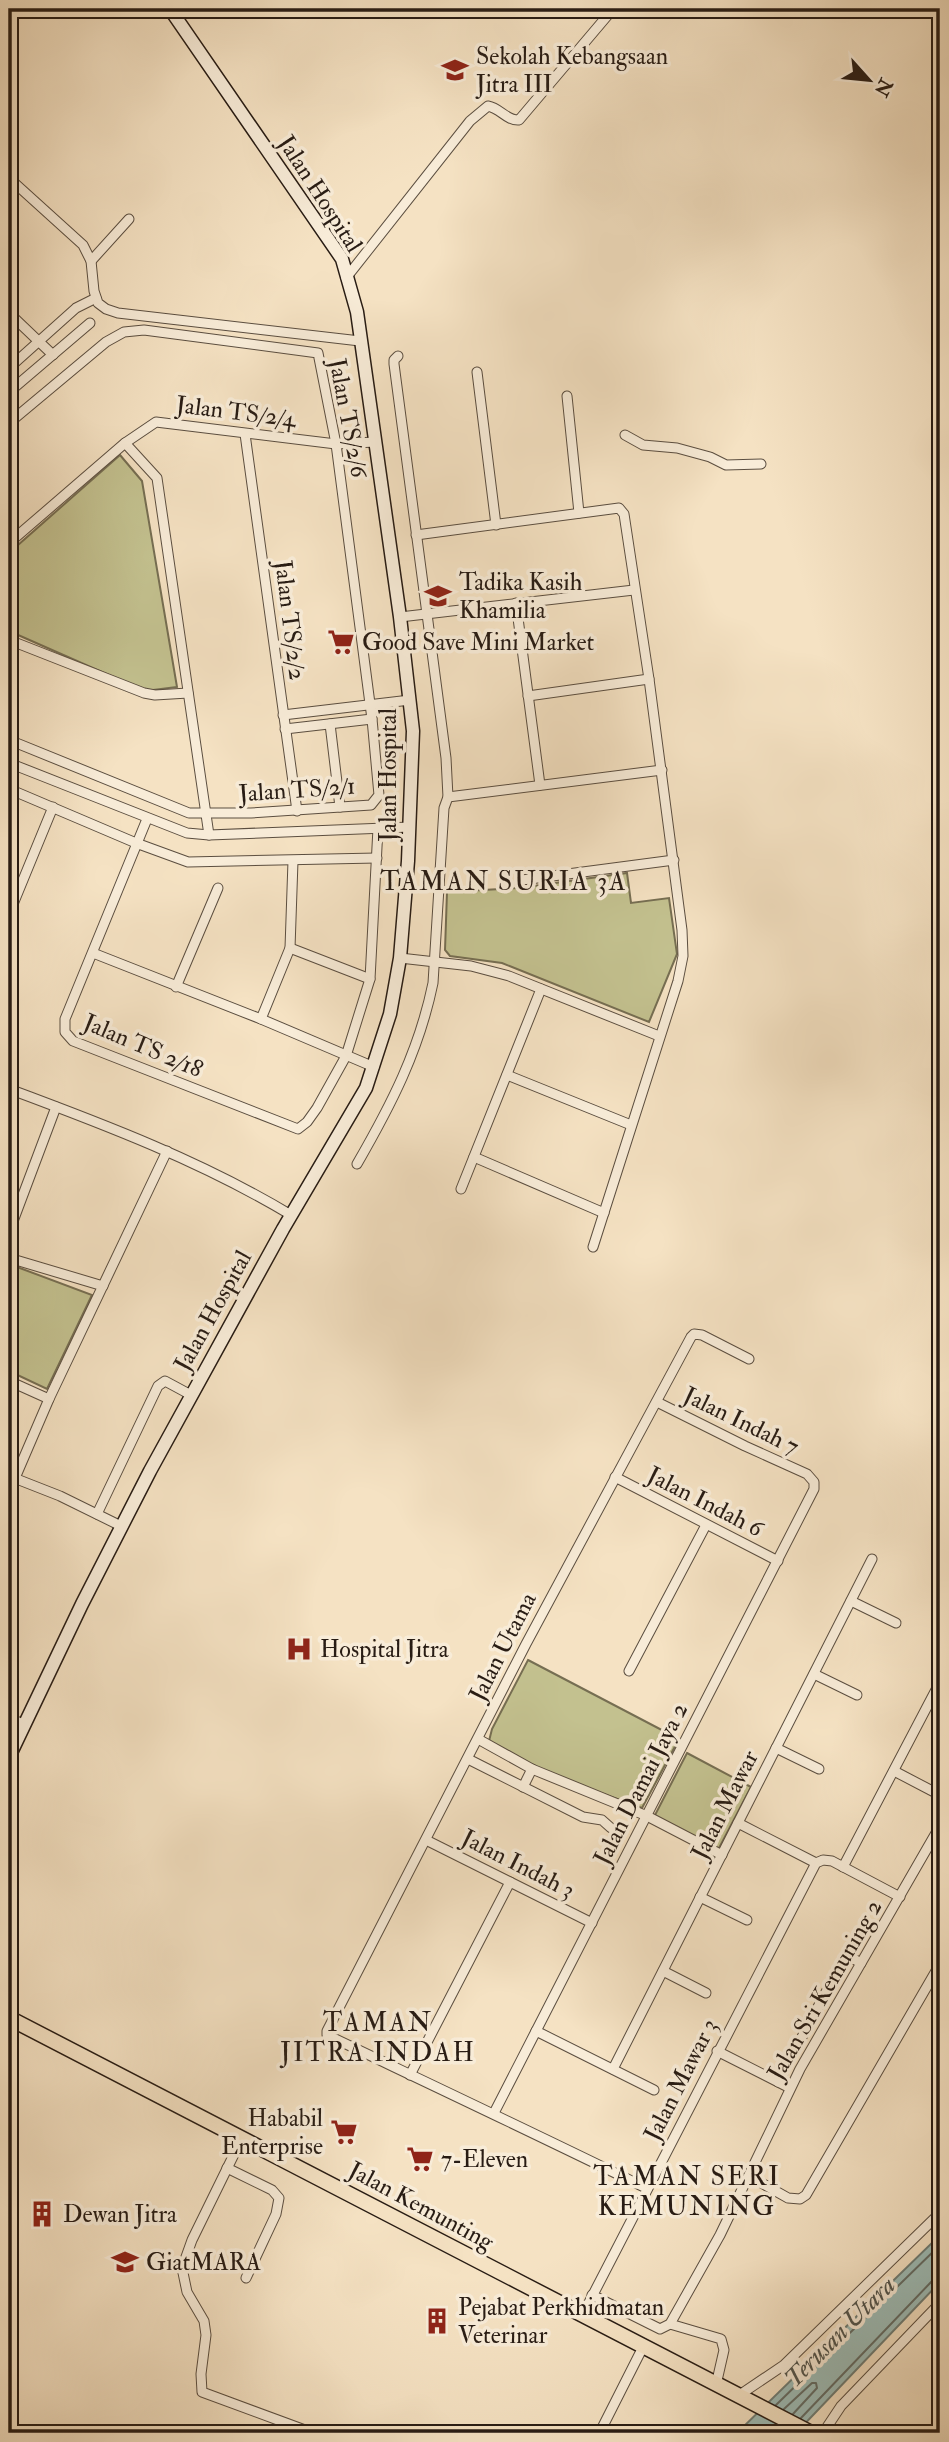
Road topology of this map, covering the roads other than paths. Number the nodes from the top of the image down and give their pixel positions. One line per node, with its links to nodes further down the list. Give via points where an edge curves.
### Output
1 (170, 9): 6 (street, Jalan Hospital, via 342,259)
2 (613, 9): 6 (street, via 519,120 488,106 470,121)
3 (9, 178): 5 (street, via 83,245)
4 (130, 219): 5 (street)
5 (92, 261): 7 (street)
6 (346, 278): 10 (street, Jalan Hospital)
7 (96, 298): 10 (street, via 102,307 118,313); 11 (street, via 76,308)
8 (9, 313): 11 (street)
9 (90, 323): 12 (street)
10 (360, 341): 21 (street, Jalan Hospital)
11 (40, 342): 12 (street); 14 (street)
12 (53, 355): 16 (street)
13 (398, 356): 27 (street, via 394,364)
14 (9, 368)
15 (477, 372): 26 (street)
16 (9, 393)
17 (566, 396): 25 (street)
18 (9, 423): 23 (street, Jalan TS/2/6, via 106,341 124,332 144,330 318,353)
19 (245, 434): 22 (street, Jalan TS/2/4, via 156,422); 23 (street, Jalan TS/2/4); 39 (street, Jalan TS/2/2)
20 (625, 435): 24 (street, via 643,445 677,448 726,465)
21 (375, 442): 23 (street, Jalan TS/2/4); 32 (street, Jalan Hospital)
22 (125, 443): 28 (street, Jalan TS/2/4); 35 (street, via 158,478)
23 (336, 444): 38 (street, Jalan TS/2/6)
24 (761, 464)
25 (579, 513): 26 (street); 29 (street, via 622,510)
26 (496, 525): 27 (street)
27 (416, 535): 31 (street)
28 (9, 543)
29 (634, 590): 30 (street); 34 (street)
30 (516, 603): 31 (street); 36 (street)
31 (425, 614): 32 (street); 48 (street)
32 (400, 617): 37 (street, Jalan Hospital)
33 (9, 640): 35 (street, via 144,693)
34 (649, 679): 36 (street); 45 (street)
35 (188, 694): 52 (street)
36 (528, 696): 46 (street)
37 (410, 700): 38 (street); 54 (street, Jalan Hospital)
38 (370, 704): 39 (street); 40 (street, Jalan TS/2/1)
39 (283, 715): 42 (street, Jalan TS/2/2)
40 (372, 719): 41 (street); 50 (street, Jalan TS/2/1, via 379,795 371,805)
41 (330, 724): 42 (street); 50 (street)
42 (285, 729): 51 (street, Jalan TS/2/2)
43 (9, 740): 52 (street, via 183,811)
44 (9, 763): 53 (street)
45 (662, 770): 46 (street); 59 (street)
46 (540, 785): 48 (street)
47 (9, 789): 49 (street)
48 (448, 797): 68 (street)
49 (52, 807): 57 (street); 63 (street)
50 (340, 807): 51 (street, Jalan TS/2/1)
51 (297, 811): 52 (street, Jalan TS/2/1)
52 (205, 814): 56 (street)
53 (147, 819): 56 (street, via 187,833); 57 (street, Jalan TS 2/18)
54 (410, 827): 55 (street); 67 (street, Jalan Hospital)
55 (379, 828): 56 (street); 58 (street, Jalan TS 2/18)
56 (209, 835)
57 (136, 843): 60 (street, via 197,863); 66 (street, Jalan TS 2/18)
58 (377, 858): 60 (street); 69 (street, Jalan TS 2/18)
59 (674, 860): 61 (street); 73 (street, via 684,956)
60 (293, 861): 65 (street)
61 (522, 880)
62 (218, 888): 70 (street)
63 (13, 890): 64 (street)
64 (9, 914)
65 (290, 948): 69 (street); 72 (street)
66 (93, 953): 70 (street); 74 (street, Jalan TS 2/18, via 65,1019 65,1032 73,1041 293,1129 307,1122)
67 (400, 958): 68 (street); 75 (street, Jalan Hospital)
68 (434, 962): 71 (street, via 497,973); 82 (street, via 427,1010 410,1064)
69 (370, 979): 74 (street, Jalan TS 2/18)
70 (176, 987): 72 (street)
71 (541, 989): 73 (street); 76 (street)
72 (261, 1019): 74 (street)
73 (659, 1036): 79 (street)
74 (346, 1056): 75 (street)
75 (374, 1067): 85 (street, Jalan Hospital)
76 (507, 1075): 79 (street); 81 (street)
77 (9, 1089): 78 (street)
78 (56, 1107): 80 (street); 86 (street)
79 (631, 1125): 84 (street)
80 (167, 1151): 85 (street); 89 (street)
81 (474, 1157): 83 (street); 84 (street)
82 (357, 1164)
83 (461, 1189)
84 (604, 1213): 87 (street)
85 (292, 1215): 92 (street, Jalan Hospital)
86 (9, 1232)
87 (593, 1247)
88 (9, 1258): 89 (street)
89 (103, 1286): 93 (street)
90 (749, 1359): 94 (street, Jalan Utama, via 694,1334)
91 (9, 1381): 93 (street)
92 (191, 1395): 99 (street, via 165,1381 158,1386); 101 (street, Jalan Hospital)
93 (49, 1399): 96 (street)
94 (657, 1402): 95 (street, Jalan Indah 7); 97 (street, Jalan Utama)
95 (807, 1474): 103 (street, Jalan Damai Jaya 2, via 814,1482 812,1495)
96 (12, 1477): 98 (street); 99 (street)
97 (615, 1477): 100 (street, Jalan Indah 6); 112 (street, Jalan Utama)
98 (9, 1492)
99 (97, 1514): 101 (street)
100 (706, 1525): 103 (street, Jalan Indah 6); 106 (street)
101 (121, 1526): 111 (street, Jalan Hospital)
102 (872, 1559): 104 (street, Jalan Mawar)
103 (778, 1561): 121 (street, Jalan Damai Jaya 2)
104 (850, 1601): 105 (street); 107 (street, Jalan Mawar)
105 (896, 1623)
106 (629, 1671)
107 (814, 1674): 109 (street); 113 (street, Jalan Mawar)
108 (940, 1682): 118 (street)
109 (857, 1695)
110 (9, 1717): 111 (street)
111 (24, 1725): 114 (street, Jalan Hospital)
112 (478, 1739): 115 (street, Jalan Utama); 116 (street)
113 (776, 1748): 117 (street); 122 (street, Jalan Mawar)
114 (9, 1758)
115 (468, 1759): 119 (street); 125 (street, Jalan Utama)
116 (532, 1769): 119 (street); 121 (street)
117 (819, 1769)
118 (894, 1771): 120 (street); 128 (street)
119 (523, 1787): 124 (street, via 583,1817 602,1819)
120 (940, 1795)
121 (647, 1816): 126 (street); 133 (street, Jalan Damai Jaya 2)
122 (738, 1823): 126 (street, Jalan Mawar); 127 (street)
123 (940, 1826): 131 (street, Jalan Sri Kemuning 2)
124 (611, 1829)
125 (426, 1840): 129 (street, Jalan Indah 3); 142 (street, Jalan Utama, via 327,2031 327,2035)
126 (722, 1855): 130 (street, Jalan Mawar)
127 (816, 1863): 128 (street, via 823,1860); 140 (street, Jalan Mawar 3)
128 (843, 1867): 131 (street)
129 (510, 1882): 133 (street, Jalan Indah 3); 142 (street)
130 (700, 1897): 132 (street); 136 (street, Jalan Mawar)
131 (900, 1897): 134 (street, Jalan Sri Kemuning 2)
132 (747, 1920)
133 (592, 1923): 139 (street, Jalan Damai Jaya 2)
134 (861, 1963): 143 (street, via 850,1956 843,1960); 144 (street, Jalan Sri Kemuning 2)
135 (940, 1964): 149 (street, via 806,2195 788,2198)
136 (663, 1971): 137 (street); 141 (street, Jalan Mawar)
137 (706, 1993)
138 (9, 2017): 147 (main road, Jalan Kemunting)
139 (536, 2031): 141 (street); 146 (street, Jalan Damai Jaya 2)
140 (717, 2051): 143 (street); 150 (street, Jalan Mawar 3)
141 (613, 2069): 145 (street)
142 (410, 2075): 146 (street)
143 (778, 2082): 144 (street)
144 (790, 2088): 149 (street, Jalan Sri Kemuning 2)
145 (654, 2090)
146 (494, 2113): 150 (street)
147 (242, 2138): 148 (street); 155 (main road, Jalan Kemunting)
148 (228, 2168): 152 (street, via 279,2198); 160 (street, via 182,2268 187,2292 204,2321 202,2392)
149 (749, 2176): 156 (street, Jalan Sri Kemuning 2)
150 (646, 2188): 153 (street, Jalan Mawar 3)
151 (940, 2214): 159 (street, via 784,2365)
152 (246, 2278)
153 (592, 2295): 155 (street, Jalan Mawar 3); 156 (street, via 660,2329)
154 (940, 2303): 163 (street, via 841,2406)
155 (582, 2316): 157 (main road, Jalan Kemunting)
156 (670, 2324): 158 (street, via 721,2339 724,2350)
157 (643, 2347): 158 (main road, Jalan Kemunting); 161 (street, via 601,2430)
158 (716, 2385): 159 (main road, Jalan Kemunting)
159 (738, 2396): 162 (main road, Jalan Kemunting)
160 (313, 2433)
161 (608, 2433)
162 (811, 2433)
163 (823, 2433)

